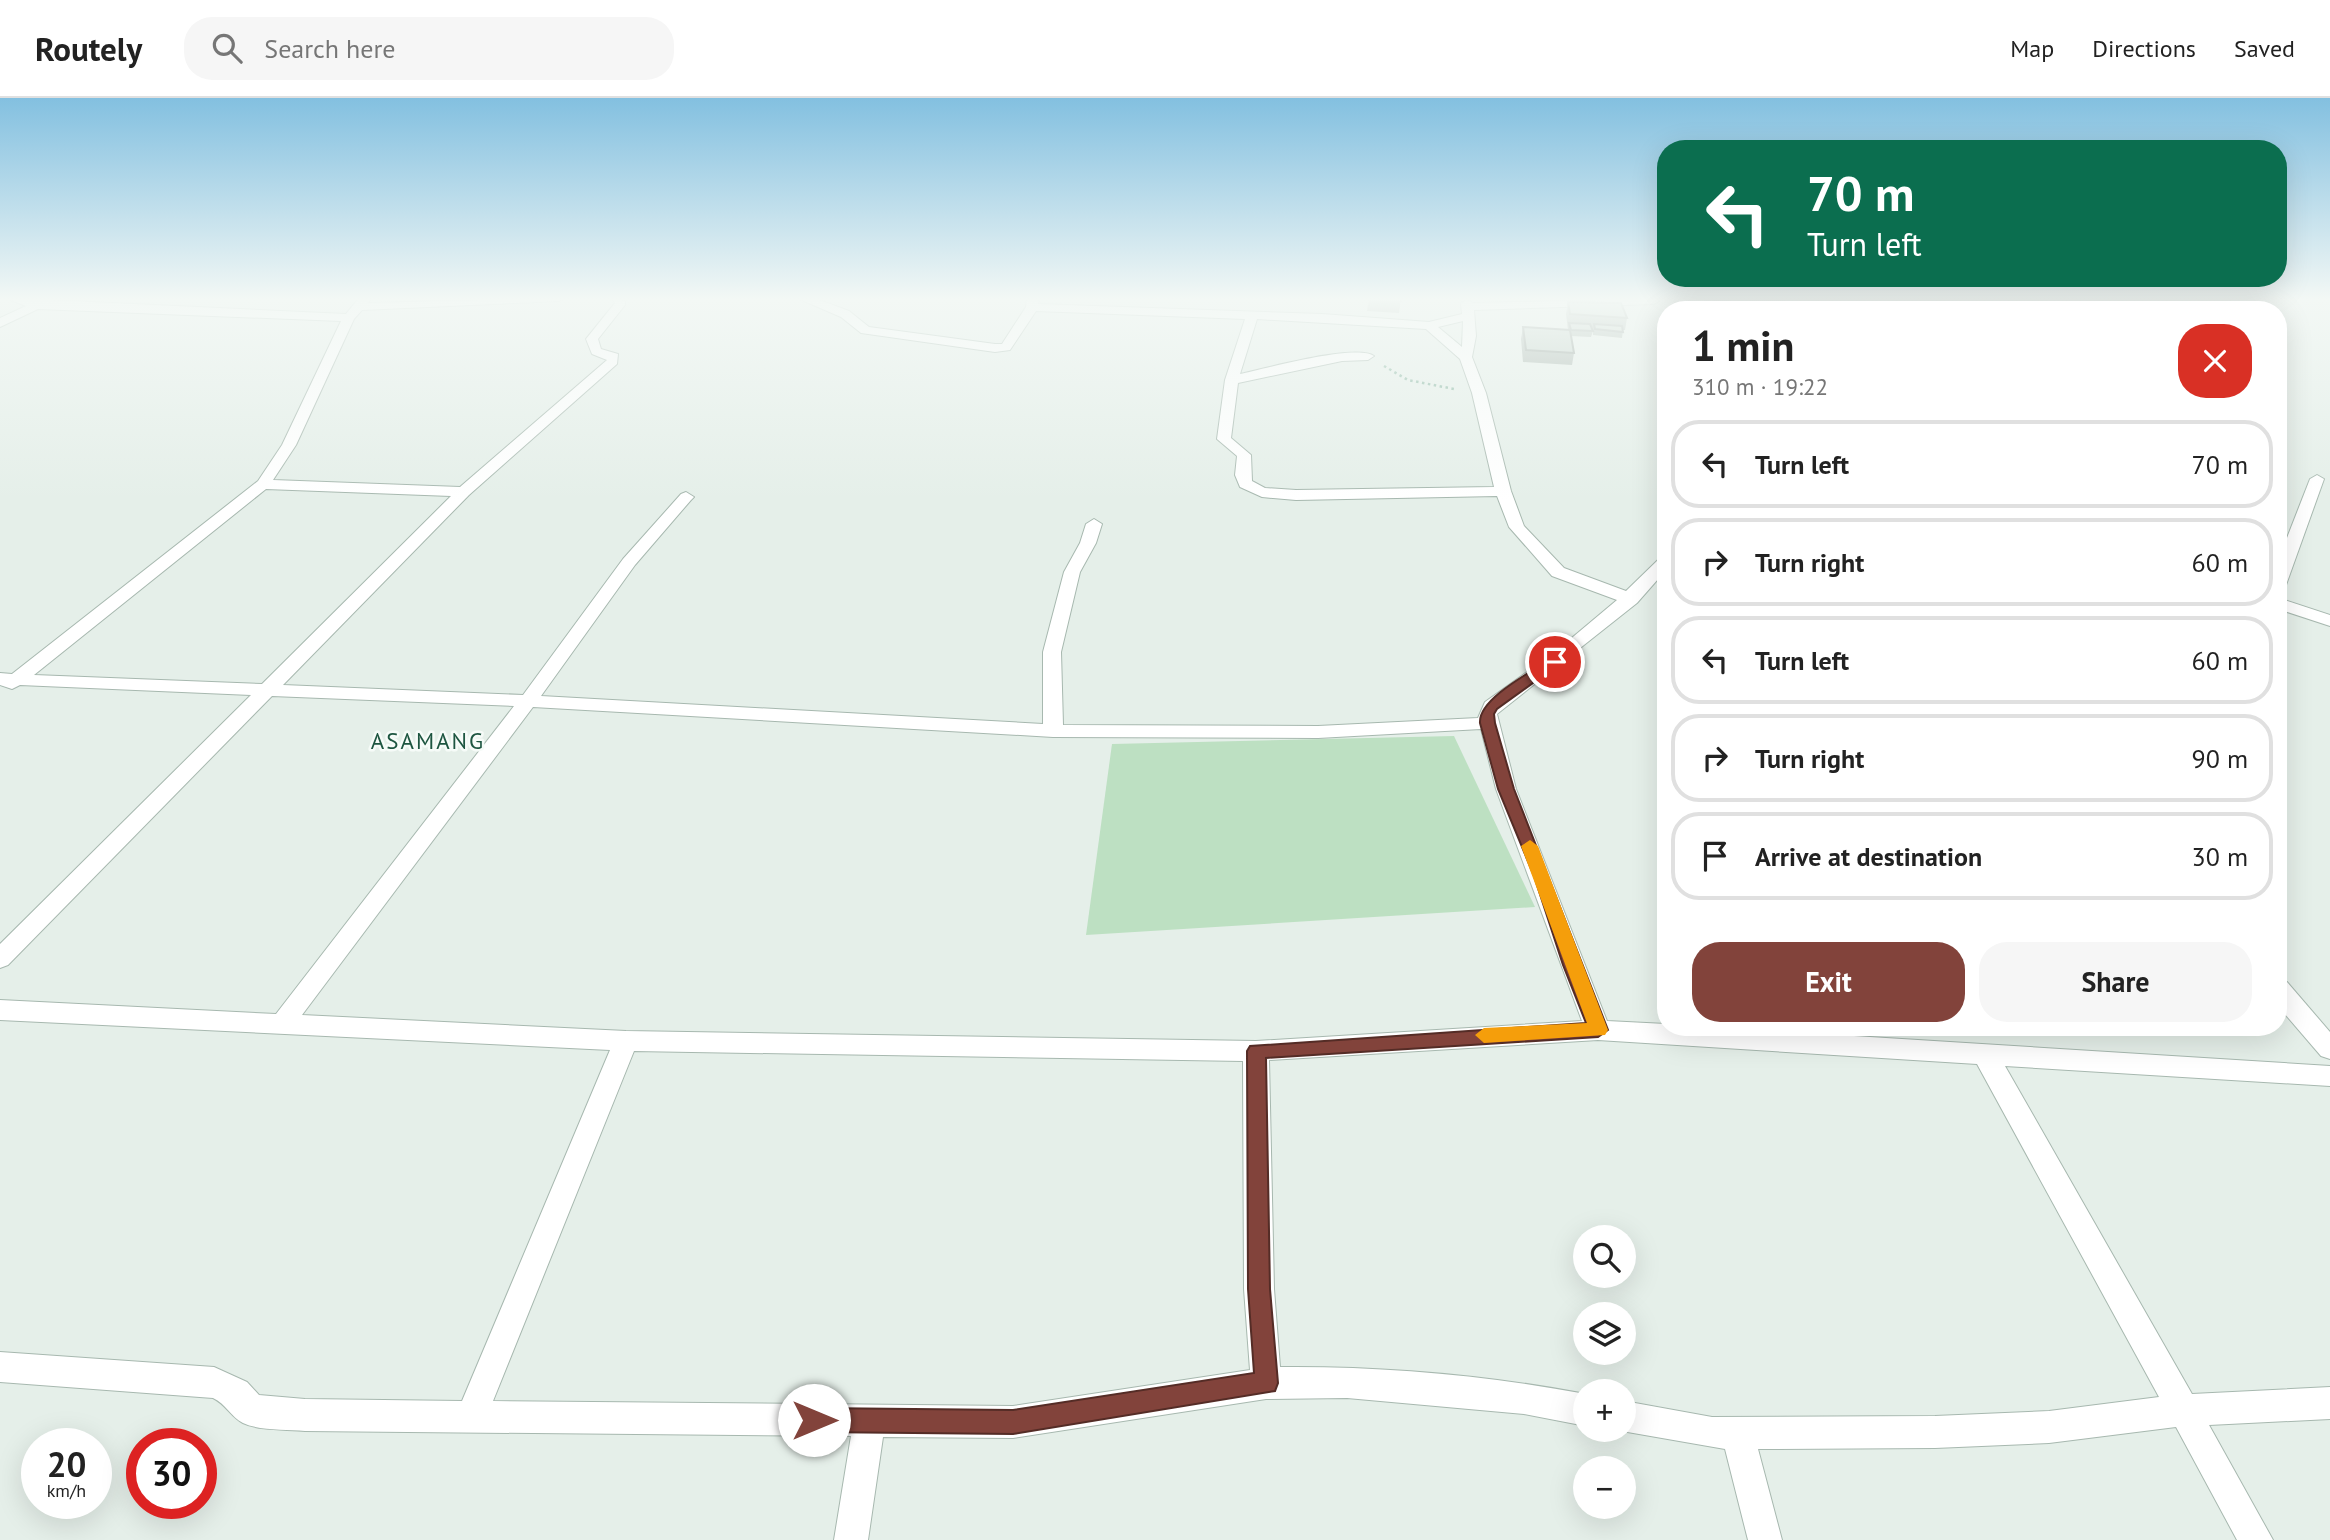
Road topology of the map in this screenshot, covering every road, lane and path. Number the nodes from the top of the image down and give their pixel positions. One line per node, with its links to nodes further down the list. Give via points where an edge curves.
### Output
1 (329, 365): 10 (street, via 289,445)
2 (608, 365): 12 (street)
3 (1237, 365): 7 (street)
4 (1303, 365): 7 (street)
5 (1383, 365): 8 (path, via 1408,380)
6 (1469, 365): 8 (street)
7 (1233, 380): 11 (street, via 1224,439 1244,455 1245,484 1262,492)
8 (1479, 393): 11 (street)
9 (2318, 479): 15 (street)
10 (263, 484): 12 (street); 20 (street)
11 (1503, 491): 17 (street, via 1517,527 1547,563 1570,577)
12 (464, 492): 21 (street)
13 (686, 497): 23 (street, via 629,562)
14 (1094, 524): 25 (street, via 1072,572 1052,652)
15 (2287, 561)
16 (1657, 571): 17 (street)
17 (1631, 599): 24 (street, via 1555,662 1492,706)
18 (2287, 606): 19 (street)
19 (2330, 621)
20 (8, 679): 21 (street); 22 (street)
21 (268, 690): 23 (street); 26 (street)
22 (0, 693)
23 (528, 701): 25 (street); 29 (street)
24 (1487, 723): 25 (street, via 1318,732); 30 (street, via 1506,789)
25 (1053, 731)
26 (0, 959)
27 (2287, 999): 34 (street)
28 (0, 1010): 29 (street)
29 (282, 1024): 33 (street)
30 (1598, 1030): 31 (street); 35 (street)
31 (1657, 1034)
32 (1688, 1036): 36 (street)
33 (626, 1041): 35 (street); 43 (street)
34 (2330, 1049)
35 (1256, 1051): 39 (street, via 1259,1289)
36 (1986, 1056): 37 (street); 42 (street)
37 (2330, 1076)
38 (0, 1367): 43 (street, via 214,1383 236,1393 251,1410)
39 (1266, 1383): 41 (street, via 1347,1382 1524,1398); 45 (street, via 1013,1422)
40 (2330, 1402): 42 (street)
41 (1573, 1407)
42 (2182, 1410): 46 (street, via 2049,1427); 49 (street)
43 (471, 1417): 45 (street)
44 (1636, 1419): 46 (street, via 1713,1433)
45 (870, 1420): 47 (street)
46 (1737, 1432): 48 (street)
47 (851, 1540)
48 (1765, 1540)
49 (2256, 1540)

